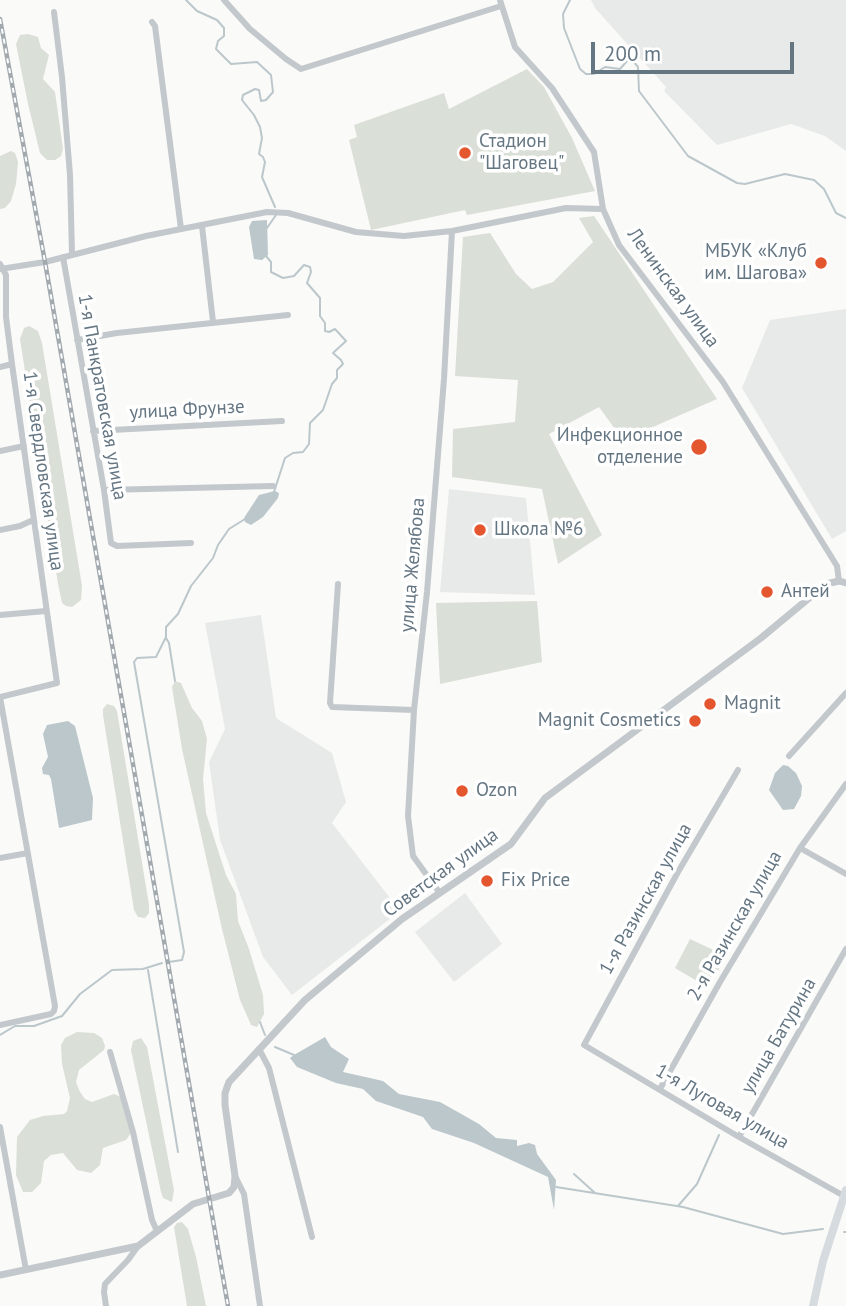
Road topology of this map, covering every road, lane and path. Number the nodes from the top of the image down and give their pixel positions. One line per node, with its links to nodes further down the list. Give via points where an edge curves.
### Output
1 (224, 0): 2 (street, via 250,29 298,68)
2 (501, 3): 5 (street, Ленинская улица, via 514,47 552,88 594,152)
3 (54, 12): 9 (street, via 70,175)
4 (152, 22): 7 (street)
5 (603, 209): 8 (street, via 566,208); 26 (street, Ленинская улица, via 619,245 730,393)
6 (202, 226): 7 (street); 8 (street, via 279,211 383,235); 13 (street)
7 (181, 229): 9 (street)
8 (452, 231): 32 (street, улица Желябова, via 439,442)
9 (72, 254): 10 (street)
10 (63, 257): 11 (street); 14 (street, 1-я Панкратовская улица)
11 (1, 267): 15 (street, 1-я Свердловская улица, via 6,275)
12 (288, 315): 13 (street)
13 (214, 322): 14 (street)
14 (76, 340): 18 (street, 1-я Панкратовская улица)
15 (12, 364): 16 (street); 19 (street, 1-я Свердловская улица)
16 (0, 367)
17 (282, 421): 18 (street, улица Фрунзе)
18 (93, 431): 22 (street, 1-я Панкратовская улица)
19 (24, 446): 20 (street); 23 (street, 1-я Свердловская улица)
20 (0, 451)
21 (273, 486): 22 (street)
22 (104, 491): 25 (street, 1-я Панкратовская улица, via 111,543)
23 (33, 520): 24 (street); 28 (street, 1-я Свердловская улица)
24 (0, 530)
25 (191, 543)
26 (843, 582): 40 (street, Советская улица, via 827,584 806,598 761,638 545,798 511,844)
27 (338, 584): 32 (street, via 332,707)
28 (46, 611): 29 (street); 31 (street, 1-я Свердловская улица, via 57,683)
29 (0, 615)
30 (846, 693): 33 (street)
31 (0, 697): 37 (street)
32 (414, 710): 40 (street, улица Желябова, via 410,846)
33 (789, 756)
34 (738, 770): 43 (street, 1-я Разинская улица)
35 (846, 784): 36 (street, 2-я Разинская улица)
36 (800, 848): 39 (street); 46 (street, 2-я Разинская улица)
37 (28, 853): 38 (street); 42 (street, via 54,1011)
38 (0, 858)
39 (846, 874)
40 (439, 892): 44 (street, Советская улица, via 305,999)
41 (846, 949): 48 (street, улица Батурина)
42 (0, 1025)
43 (584, 1045): 46 (street, 1-я Луговая улица)
44 (259, 1049): 49 (street, Советская улица, via 225,1093); 54 (street, via 269,1068)
45 (110, 1052): 53 (street)
46 (660, 1089): 48 (street, 1-я Луговая улица)
47 (0, 1127): 50 (street)
48 (739, 1137): 52 (street, 1-я Луговая улица)
49 (235, 1176): 53 (street, via 232,1191 183,1210); 59 (street, via 244,1194)
50 (10, 1182): 51 (street); 56 (street)
51 (0, 1184)
52 (845, 1193): 60 (main road)
53 (157, 1231): 55 (street)
54 (312, 1237)
55 (138, 1246): 56 (street); 58 (street, via 105,1284)
56 (26, 1270): 57 (street)
57 (0, 1275)
58 (106, 1306)
59 (260, 1306)
60 (813, 1306)

